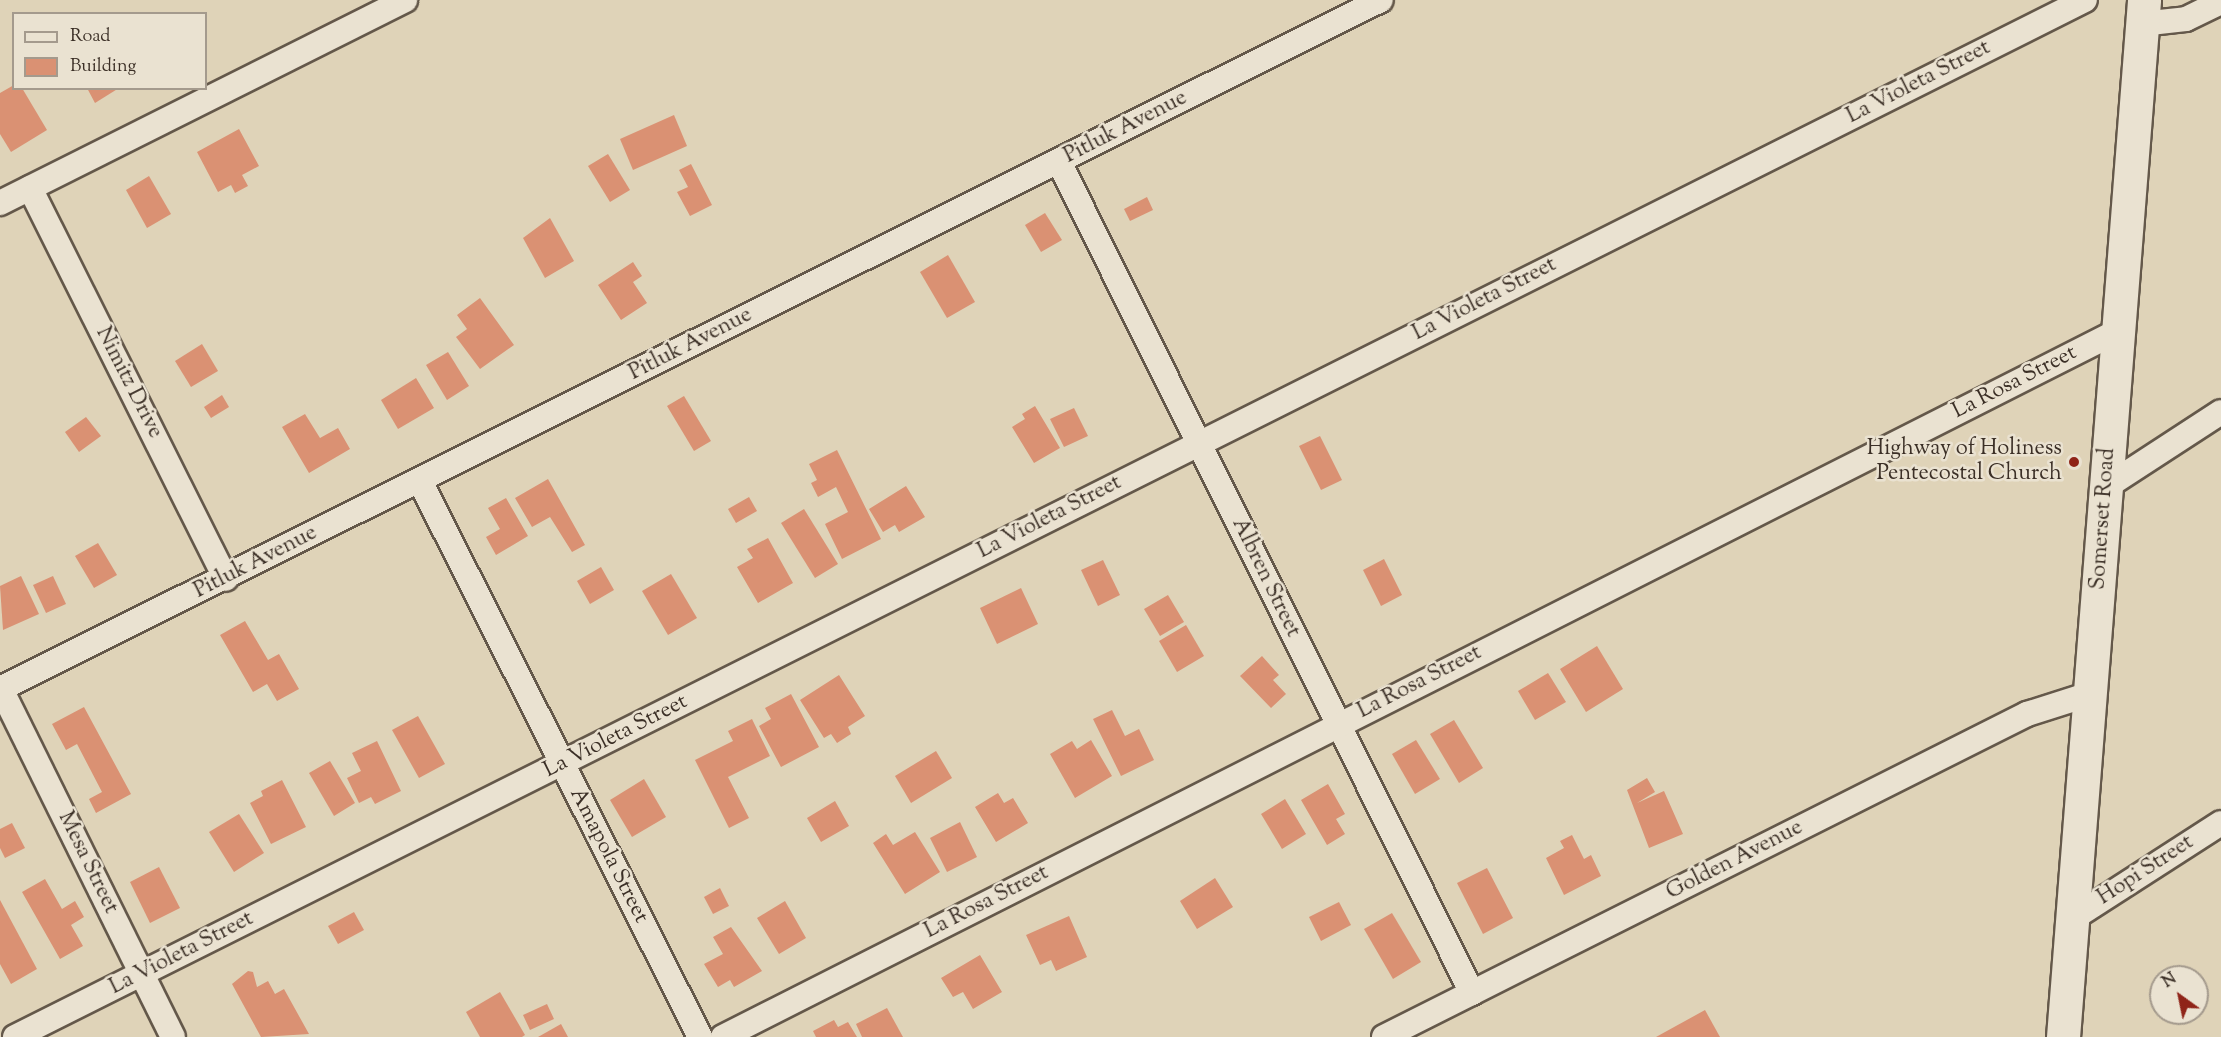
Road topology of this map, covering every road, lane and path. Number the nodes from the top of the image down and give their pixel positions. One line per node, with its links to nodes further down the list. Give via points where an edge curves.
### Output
1 (405, 0): 7 (street)
2 (1381, 0): 6 (street, Pitluk Avenue)
3 (2085, 0): 11 (street, La Violeta Street)
4 (2221, 2): 5 (street, via 2186,19)
5 (2143, 12): 9 (main road, Somerset Road)
6 (1059, 162): 11 (street, Albren Street); 12 (street, Pitluk Avenue)
7 (30, 188): 8 (street); 14 (street, Nimitz Drive)
8 (0, 203)
9 (2118, 331): 13 (main road, Somerset Road); 17 (street, La Rosa Street)
10 (2221, 412): 13 (street)
11 (1198, 443): 17 (street, Albren Street); 18 (street, La Violeta Street)
12 (420, 481): 14 (street, Pitluk Avenue); 18 (street, Amapola Street)
13 (2106, 486): 16 (main road, Somerset Road)
14 (226, 579): 15 (street, Pitluk Avenue)
15 (1, 689): 21 (street, Mesa Street)
16 (2090, 694): 20 (main road, Somerset Road); 22 (street, Golden Avenue, via 2027,714)
17 (1338, 725): 22 (street, Albren Street); 26 (street, La Rosa Street)
18 (562, 764): 21 (street, La Violeta Street); 25 (street, Amapola Street)
19 (2221, 823): 20 (street, Hopi Street)
20 (2072, 920): 28 (main road, Somerset Road)
21 (141, 975): 23 (street, La Violeta Street); 24 (street, Mesa Street)
22 (1472, 993): 27 (street, Golden Avenue)
23 (15, 1037)
24 (173, 1037)
25 (700, 1037)
26 (723, 1037)
27 (1384, 1037)
28 (2063, 1037)

